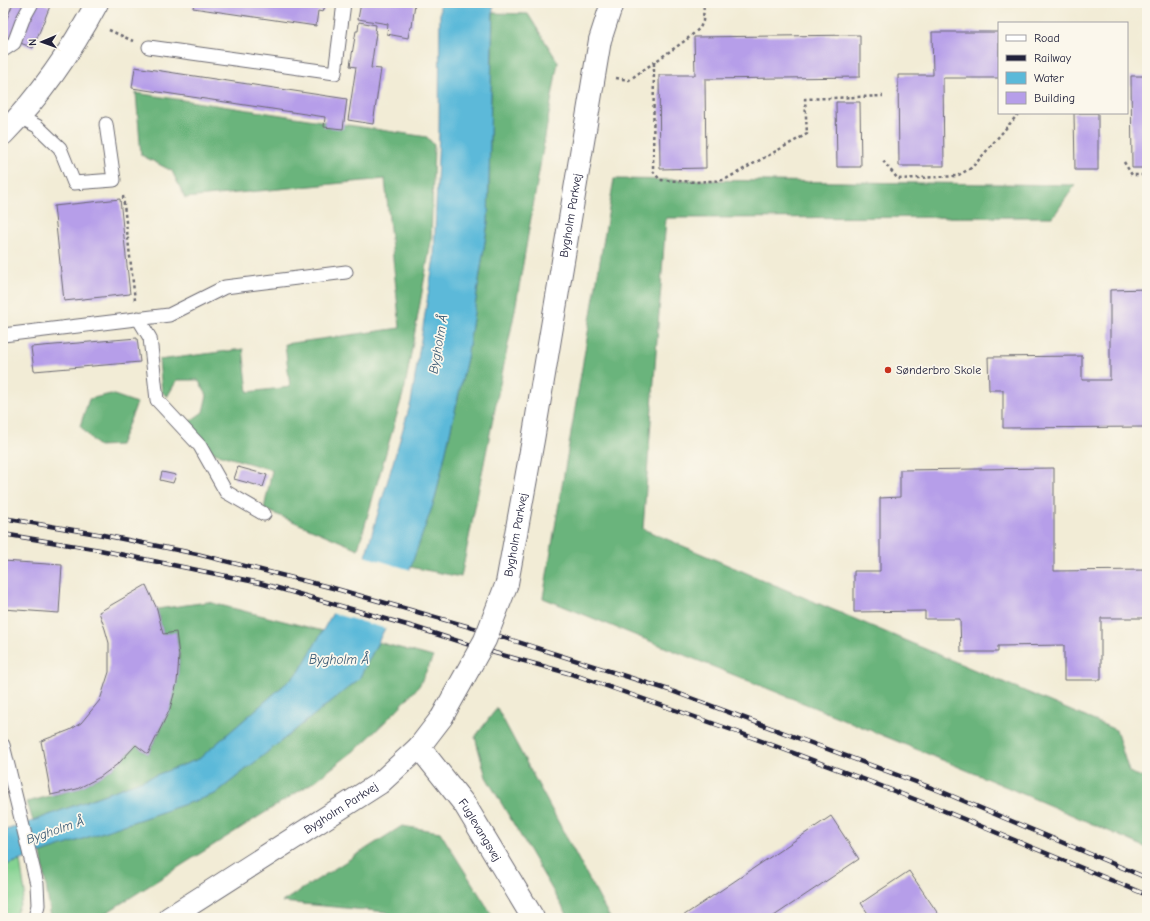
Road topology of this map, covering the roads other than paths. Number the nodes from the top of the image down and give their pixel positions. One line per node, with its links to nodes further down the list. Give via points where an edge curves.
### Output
1 (32, 3): 6 (lane, via 14,43)
2 (97, 3): 7 (street, via 57,67)
3 (344, 3): 5 (lane, via 335,72)
4 (612, 3): 15 (street, Bygholm Parkvej, bridge, via 600,40 507,583 485,640 442,717)
5 (149, 47)
6 (3, 49)
7 (20, 117): 8 (lane, via 36,126 60,148 74,183 114,180); 9 (street)
8 (106, 124)
9 (3, 134)
10 (346, 272): 11 (lane, via 225,287 169,314)
11 (138, 318): 12 (lane); 13 (lane, via 150,338 157,400 200,446 226,492)
12 (3, 335)
13 (264, 514)
14 (3, 745): 16 (lane, via 37,884 38,905)
15 (419, 747): 17 (street, Bygholm Parkvej, via 380,783); 18 (street, Fuglevangsvej, via 464,805)
16 (35, 918)
17 (169, 918)
18 (532, 918)

